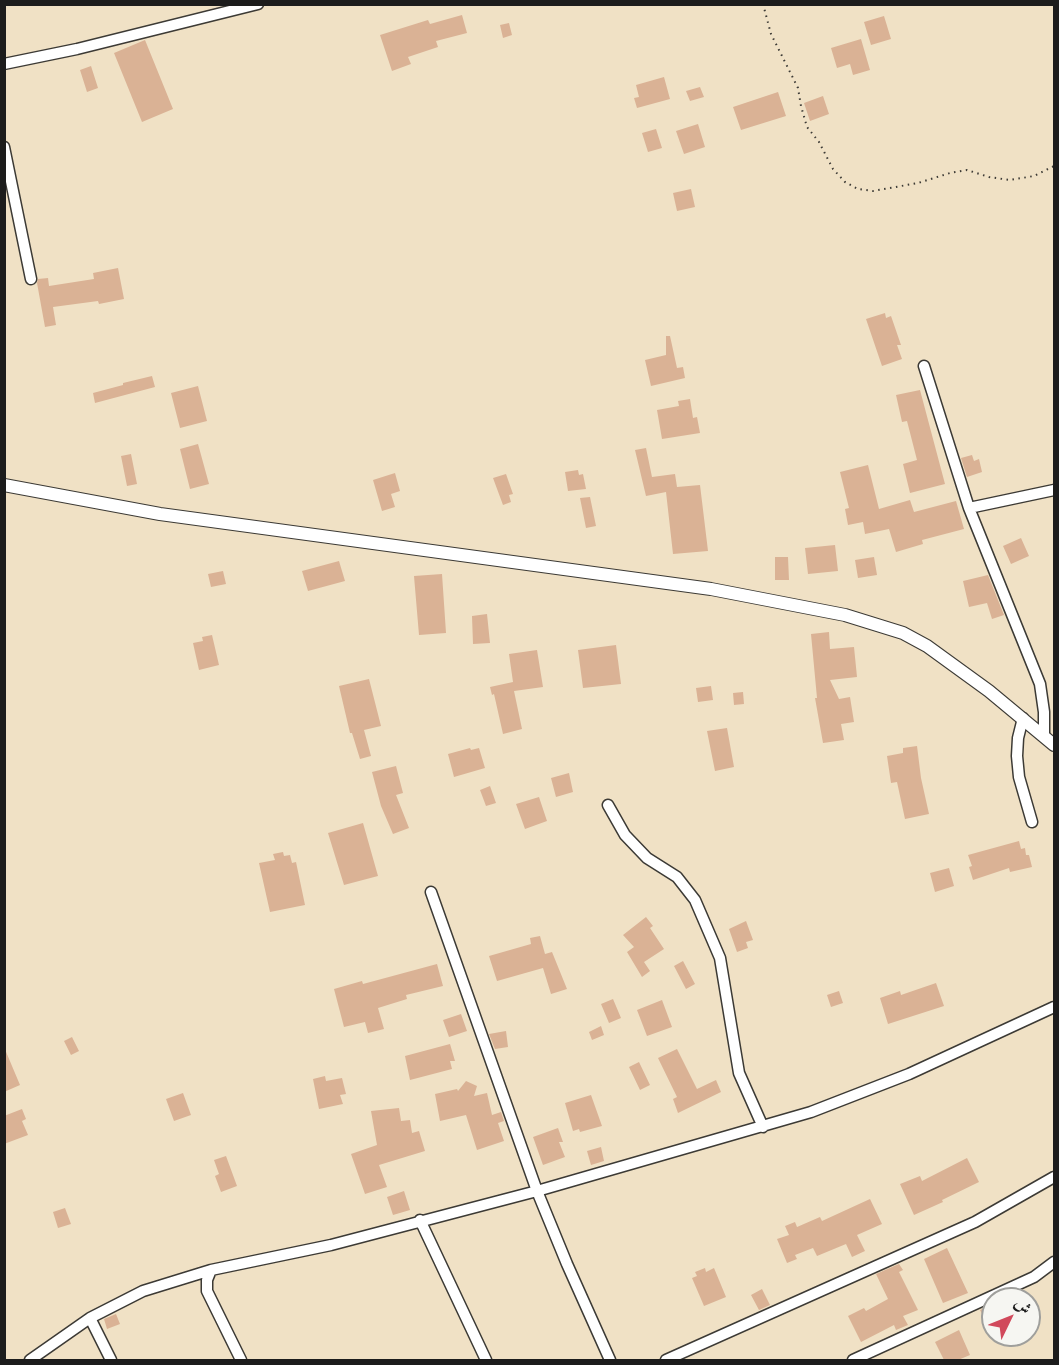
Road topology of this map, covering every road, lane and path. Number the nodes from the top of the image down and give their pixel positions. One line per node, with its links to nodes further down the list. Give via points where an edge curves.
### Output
1 (258, 4): 3 (street)
2 (764, 4): 5 (path, via 771,34 798,88 807,127 845,182 873,191 967,170 1010,180 1034,176)
3 (4, 64)
4 (4, 147): 6 (street)
5 (1054, 166)
6 (32, 279)
7 (924, 366): 10 (street)
8 (4, 485): 11 (street, via 160,514 711,589 845,615 903,633 927,646)
9 (1054, 490): 10 (street)
10 (969, 508): 12 (street, via 1040,684)
11 (1023, 718): 12 (street); 15 (street, via 1017,756)
12 (1044, 736): 13 (street)
13 (1054, 745)
14 (608, 804): 18 (street, via 625,835 647,858 677,877 695,900 720,958 739,1073)
15 (1032, 822)
16 (431, 892): 20 (street)
17 (1054, 1007): 18 (street, via 855,1096)
18 (763, 1127): 20 (street)
19 (1054, 1178): 30 (street, via 975,1222)
20 (537, 1191): 21 (street); 29 (street)
21 (420, 1220): 23 (street, via 331,1245); 28 (street)
22 (1054, 1262): 31 (street, via 1034,1277)
23 (211, 1270): 24 (street, via 143,1291); 27 (street, via 207,1292)
24 (90, 1318): 25 (street); 26 (street)
25 (30, 1360)
26 (111, 1360)
27 (241, 1360)
28 (486, 1360)
29 (610, 1360)
30 (666, 1360)
31 (853, 1360)

